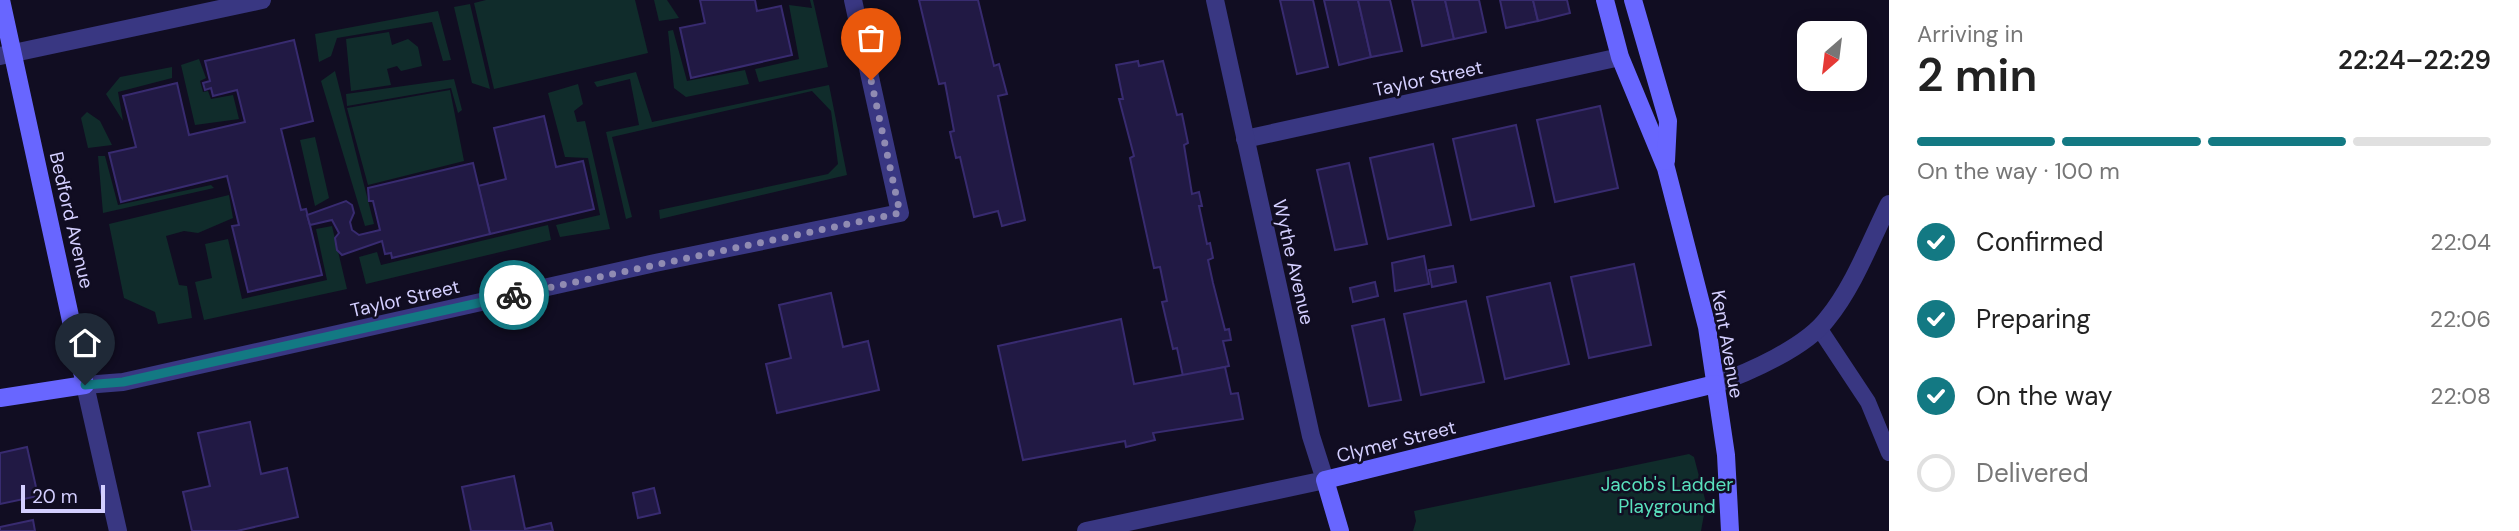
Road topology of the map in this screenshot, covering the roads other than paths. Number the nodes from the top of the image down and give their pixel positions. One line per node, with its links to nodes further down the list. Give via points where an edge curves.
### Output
1 (2, 0): 7 (main road, Bedford Avenue)
2 (262, 0): 7 (street)
3 (853, 0): 14 (street, Taylor Street, via 900,213 123,382)
4 (1215, 0): 9 (street, Wythe Avenue)
5 (1605, 0): 8 (main road, Kent Avenue)
6 (1633, 0): 10 (main road, Kent Avenue, via 1668,121)
7 (7, 55): 14 (main road, Bedford Avenue)
8 (1620, 57): 9 (street, Taylor Street); 10 (main road, Kent Avenue)
9 (1245, 139): 17 (street, Wythe Avenue, via 1311,436)
10 (1666, 168): 13 (main road, Kent Avenue, via 1707,327)
11 (1889, 204): 12 (street, via 1852,278)
12 (1819, 328): 13 (street, via 1736,377); 16 (lane, via 1868,402)
13 (1715, 384): 17 (main road, Clymer Street); 21 (main road, Kent Avenue, via 1726,455)
14 (85, 385): 15 (main road, Taylor Street); 18 (street, Bedford Avenue)
15 (0, 398)
16 (1889, 453)
17 (1325, 480): 19 (street, Clymer Street); 20 (main road, Wythe Avenue)
18 (118, 531)
19 (1086, 531)
20 (1340, 531)
21 (1730, 531)

